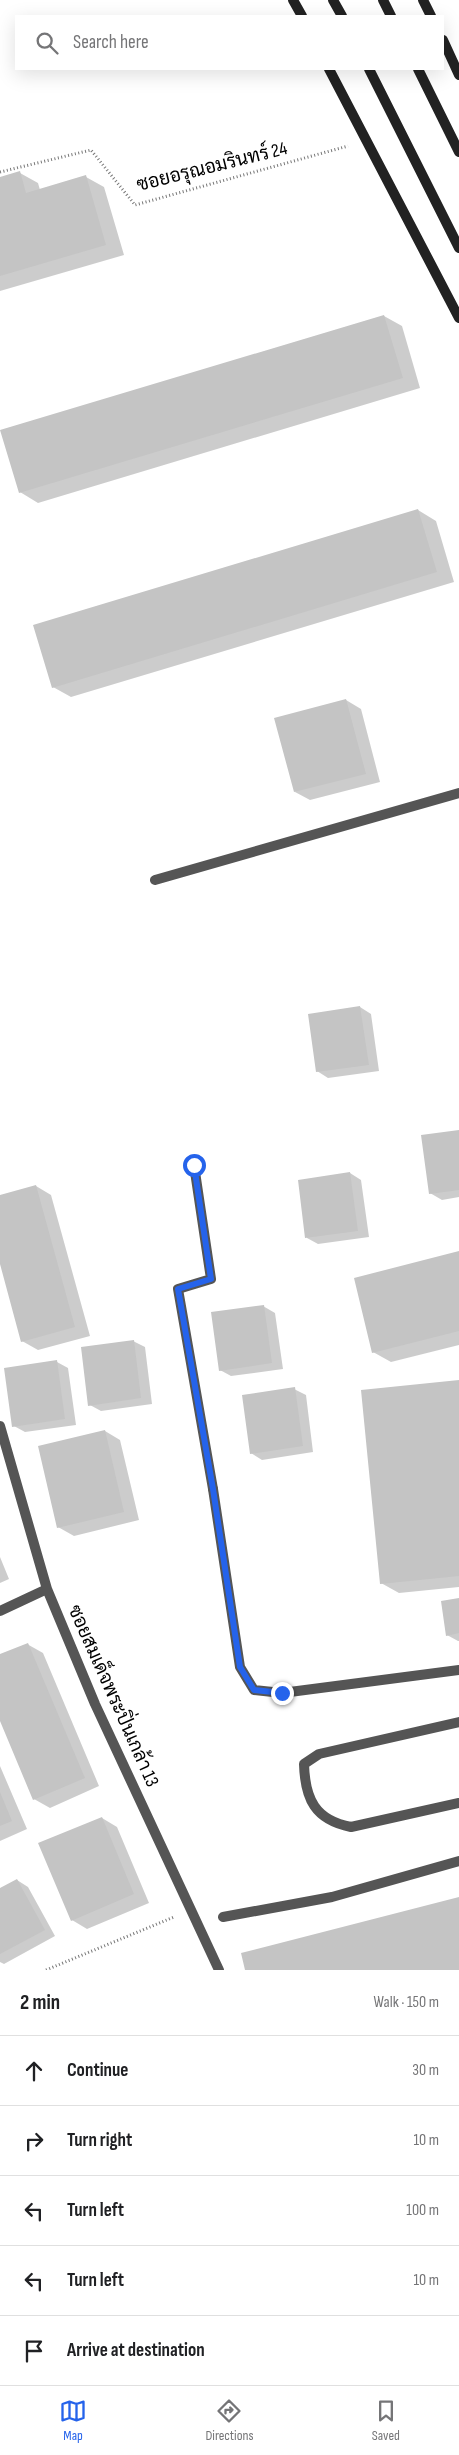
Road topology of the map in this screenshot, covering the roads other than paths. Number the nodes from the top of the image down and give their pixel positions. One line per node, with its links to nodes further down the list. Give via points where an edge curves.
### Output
1 (293, 0): 5 (main road)
2 (333, 0): 6 (main road)
3 (383, 0): 7 (main road)
4 (423, 0): 8 (main road)
5 (301, 15)
6 (341, 15)
7 (390, 15)
8 (430, 15)
9 (444, 42): 13 (main road)
10 (329, 70): 16 (main road)
11 (369, 70): 15 (main road)
12 (418, 70): 14 (main road)
13 (459, 75)
14 (459, 152)
15 (459, 248)
16 (459, 318)
17 (459, 793): 18 (street)
18 (155, 880)
19 (194, 1165): 23 (street, via 211,1279 178,1289 240,1667 254,1690 282,1693)
20 (0, 1426): 21 (street, ซอยสมเด็จพระปิ่นเกล้า 13)
21 (47, 1590): 22 (street); 28 (street, ซอยสมเด็จพระปิ่นเกล้า 13, via 95,1704)
22 (0, 1612)
23 (459, 1670)
24 (459, 1722): 25 (street, via 319,1754 304,1764 304,1783 315,1810 336,1824 351,1826)
25 (459, 1803)
26 (459, 1861): 27 (street, via 332,1897)
27 (223, 1917)
28 (219, 1970)

